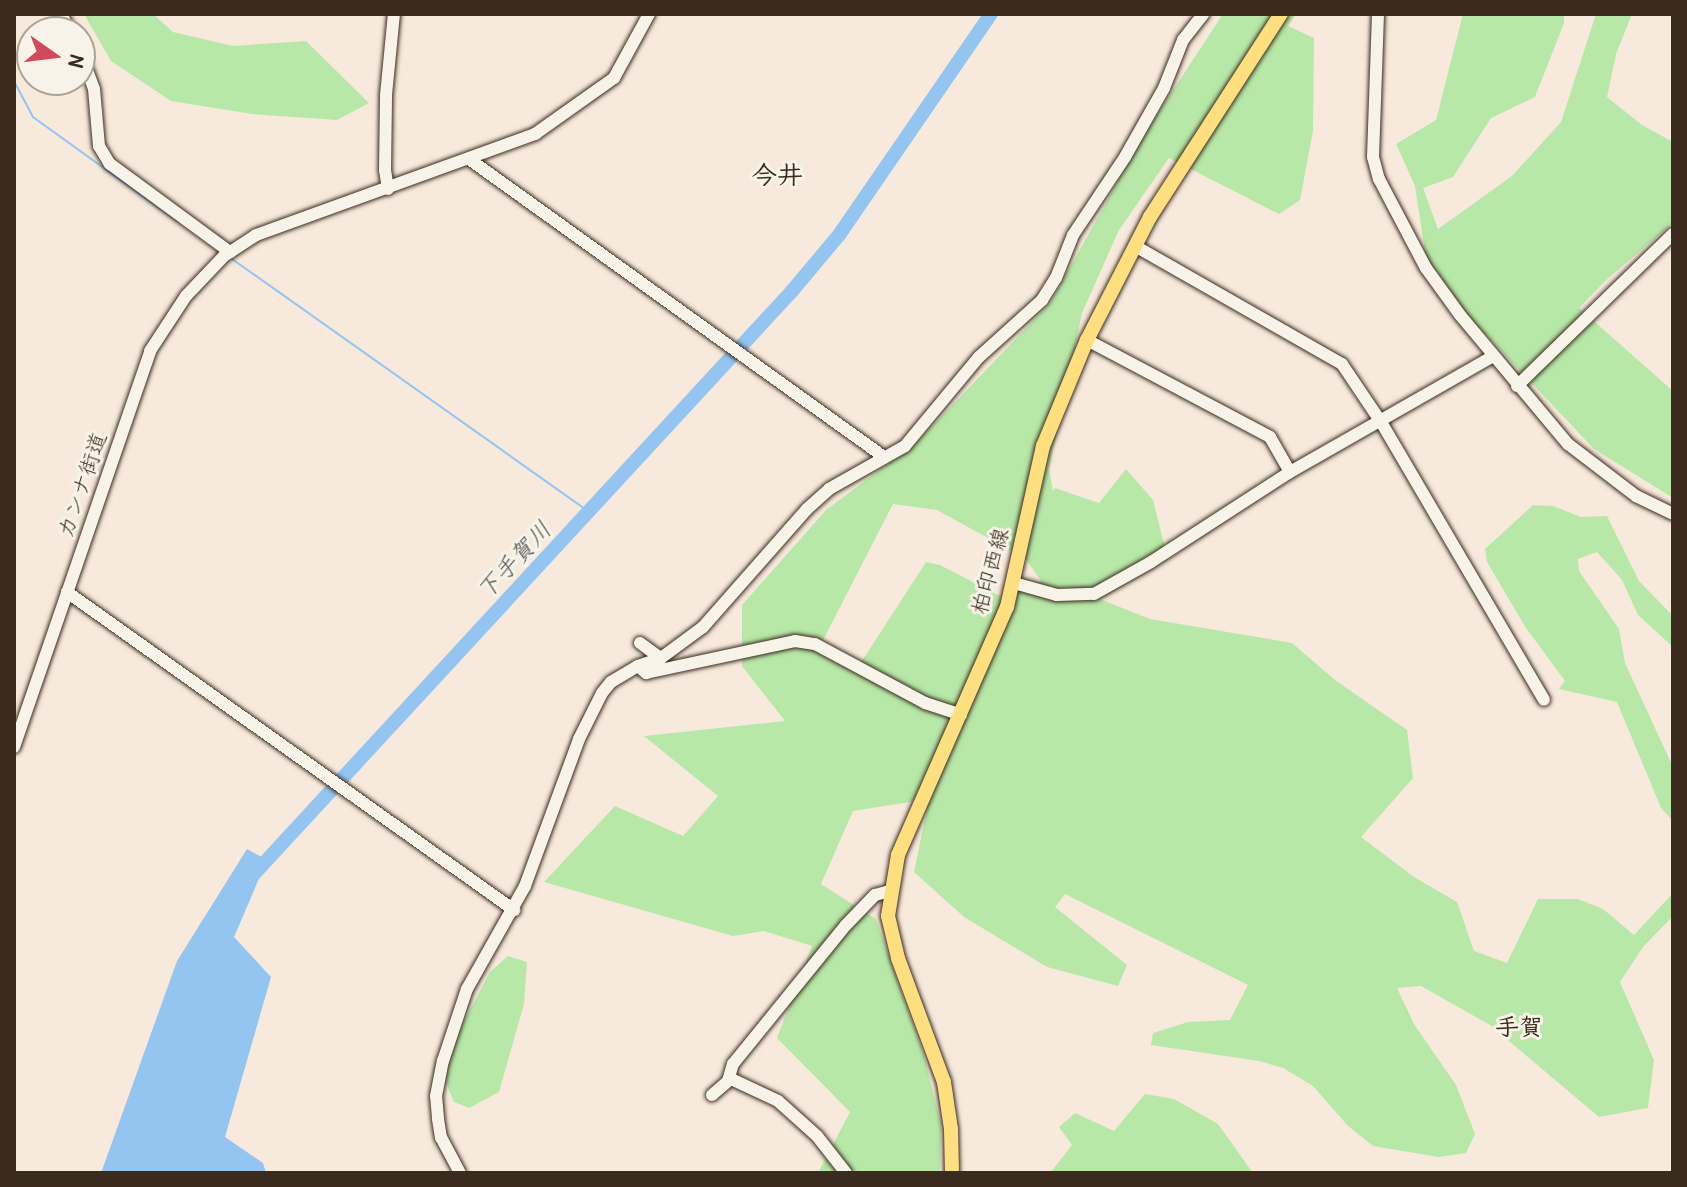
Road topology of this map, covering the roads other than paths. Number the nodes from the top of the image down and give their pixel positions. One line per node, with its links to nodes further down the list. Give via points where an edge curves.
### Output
1 (394, 14): 8 (street, via 386,95)
2 (649, 14): 7 (street, カンナ街道, via 614,78 535,134)
3 (1203, 14): 16 (street, via 1183,40 1133,143 1073,235 1042,300 979,357 905,446)
4 (1281, 14): 10 (main road, 柏印西線)
5 (1378, 14): 13 (street, via 1372,138 1379,179 1426,268)
6 (95, 96): 11 (street, via 99,146 110,164)
7 (469, 159): 8 (street, カンナ街道); 16 (street)
8 (388, 189): 11 (street, カンナ街道, via 278,225)
9 (1673, 234): 14 (street)
10 (1135, 246): 12 (main road, 柏印西線); 15 (street, via 1342,364)
11 (227, 254): 20 (street, カンナ街道, via 186,296 150,351)
12 (1087, 340): 17 (street, via 1270,437); 19 (main road, 柏印西線, via 1043,446)
13 (1493, 356): 14 (street); 15 (street)
14 (1517, 386): 18 (street, via 1550,427 1593,466)
15 (1381, 422): 17 (street); 24 (street)
16 (884, 457): 22 (street, via 829,489 703,627)
17 (1290, 472): 19 (street, via 1094,594 1057,595)
18 (1673, 514)
19 (1014, 583): 25 (main road, 柏印西線)
20 (67, 592): 26 (street, カンナ街道); 28 (street)
21 (640, 643): 22 (street)
22 (661, 658): 23 (street)
23 (638, 666): 25 (street, via 646,673 795,641 815,644 925,703); 28 (street, via 611,682 594,707)
24 (1544, 700)
25 (961, 715): 27 (main road, 柏印西線, via 909,827)
26 (15, 739)
27 (890, 891): 29 (street, via 875,895 846,925 733,1064); 33 (main road, 柏印西線, via 888,916 898,958 949,1105)
28 (514, 910): 31 (street, via 467,989 438,1079 441,1138)
29 (729, 1078): 30 (street); 32 (street, via 778,1101 817,1136)
30 (712, 1095)
31 (460, 1173)
32 (846, 1173)
33 (952, 1173)

